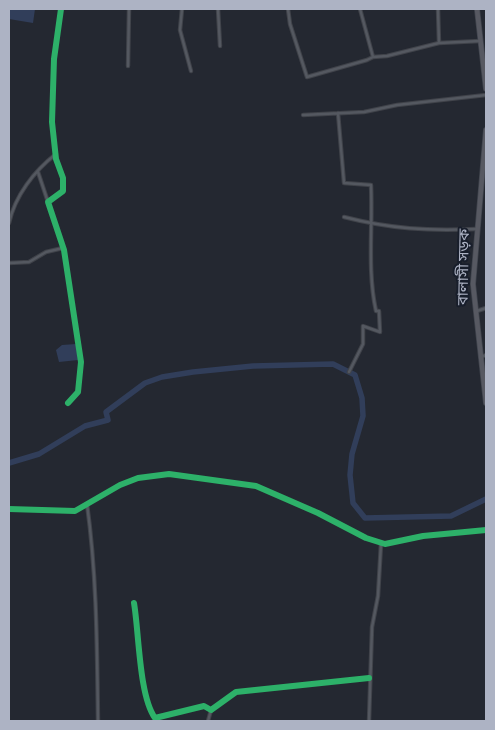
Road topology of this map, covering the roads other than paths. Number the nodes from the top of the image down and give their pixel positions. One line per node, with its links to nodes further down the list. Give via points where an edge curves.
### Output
1 (60, 9): 20 (street, via 52,89)
2 (130, 9): 13 (street)
3 (182, 9): 14 (street, via 180,30)
4 (218, 9): 11 (street)
5 (288, 9): 12 (street, via 307,77)
6 (360, 9): 12 (street)
7 (438, 9): 10 (street)
8 (477, 9): 9 (main road)
9 (481, 41): 10 (street); 15 (main road)
10 (439, 43): 12 (street)
11 (220, 46)
12 (373, 57)
13 (128, 66)
14 (191, 71)
15 (486, 89)
16 (486, 94): 17 (street)
17 (338, 113): 18 (street); 25 (street, via 344,183 371,185)
18 (303, 115)
19 (486, 130): 26 (main road, বালাসী সড়ক)
20 (56, 154): 21 (street); 22 (street, via 63,190)
21 (38, 172): 22 (street); 24 (street, via 13,206)
22 (48, 202): 27 (street)
23 (344, 217): 25 (street)
24 (9, 223)
25 (373, 224): 26 (street, via 417,231); 32 (street, via 372,290 376,311 380,311 380,332 363,326 363,344)
26 (476, 229): 30 (main road, বালাসী সড়ক, via 473,284)
27 (63, 248): 28 (street, via 46,252 29,262); 33 (street, via 81,362 78,392)
28 (9, 263)
29 (486, 308): 30 (street)
30 (476, 311): 31 (main road, বালাসী সড়ক)
31 (484, 356): 34 (main road, বালাসী সড়ক)
32 (349, 372)
33 (68, 403)
34 (486, 403)
35 (87, 504): 36 (street, via 67,512); 38 (street, via 120,485 152,475 169,474 247,484 301,505); 42 (street, via 93,547)
36 (9, 509)
37 (486, 530): 38 (street)
38 (381, 544): 40 (street)
39 (134, 603): 41 (street, via 150,711 155,718 204,706)
40 (369, 678): 41 (street, via 236,692); 44 (street)
41 (211, 710): 43 (street)
42 (98, 721)
43 (208, 721)
44 (369, 721)

